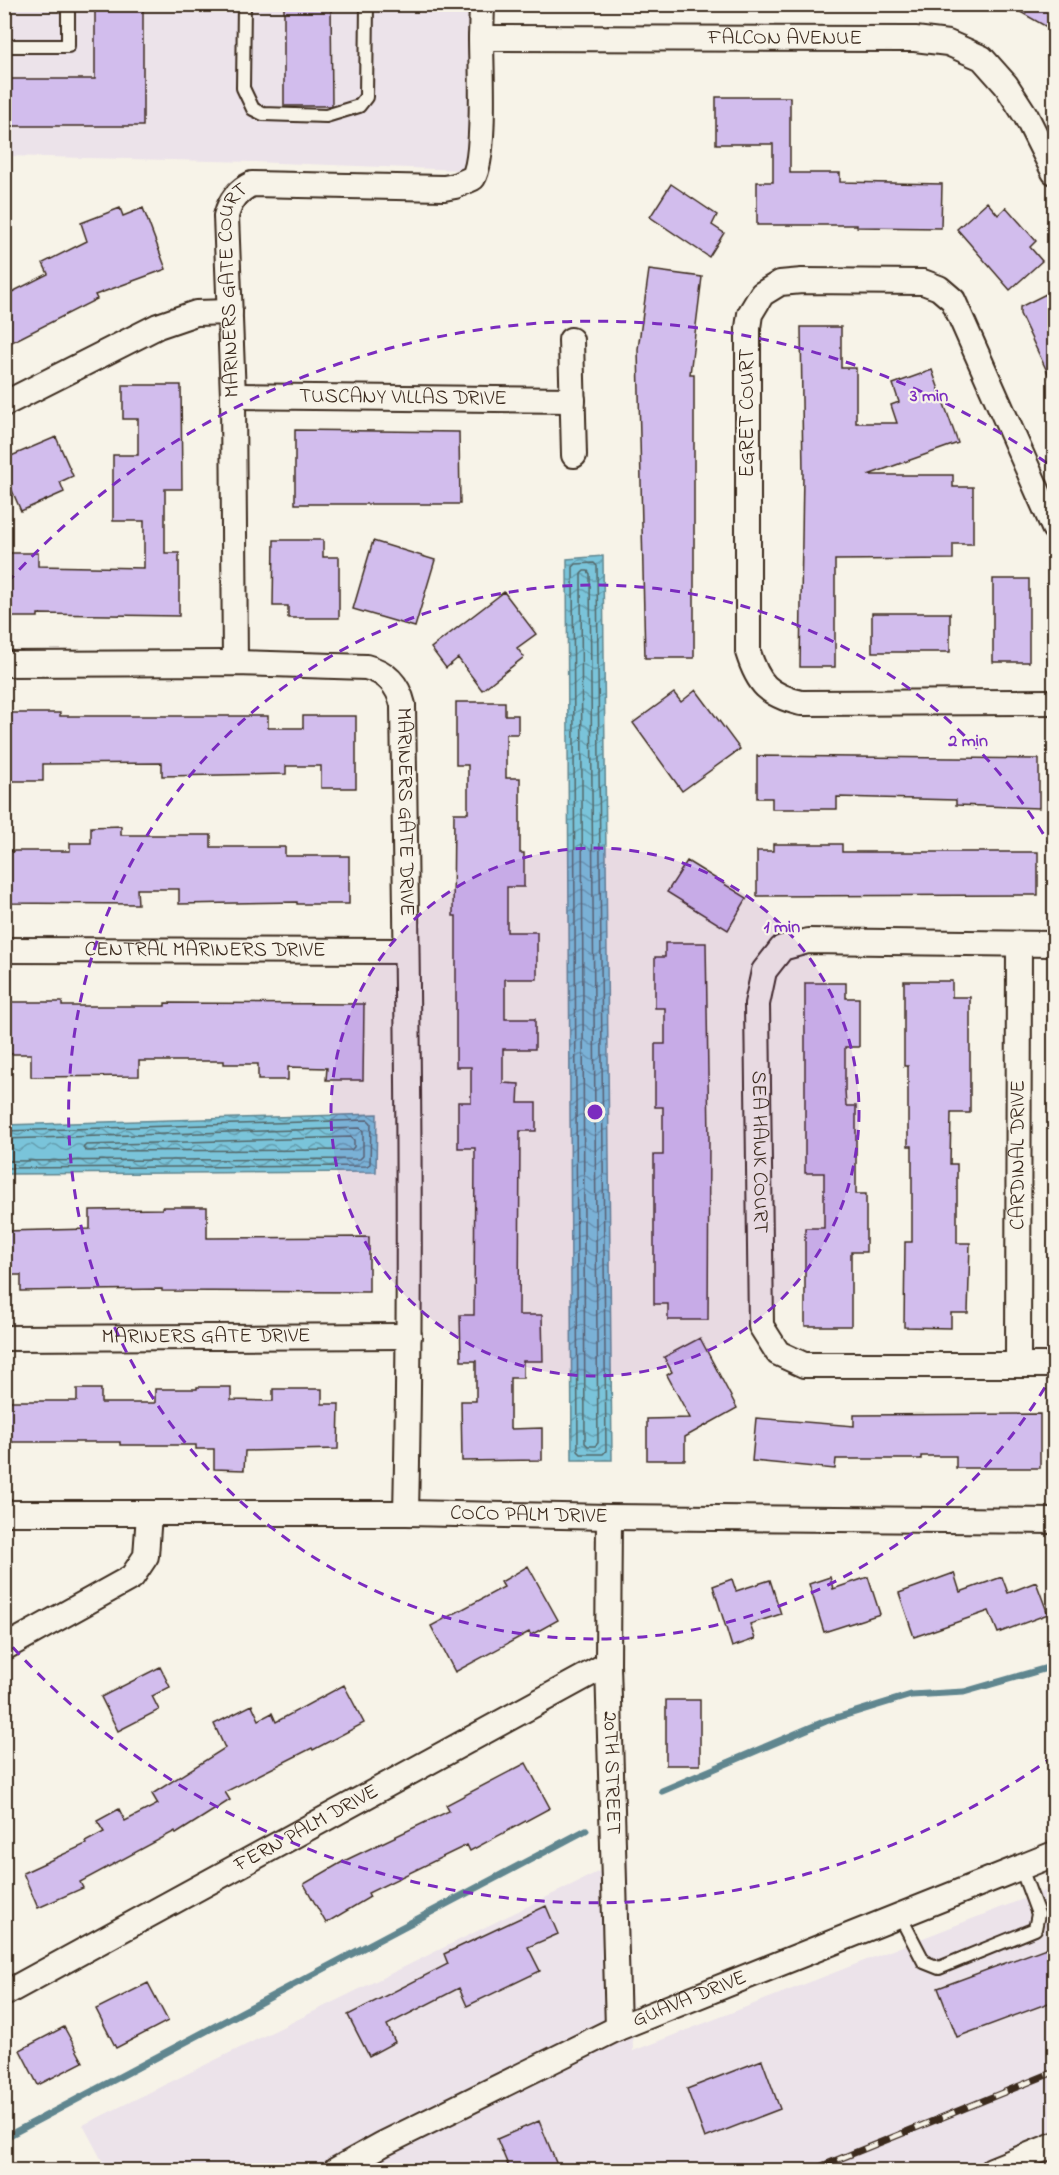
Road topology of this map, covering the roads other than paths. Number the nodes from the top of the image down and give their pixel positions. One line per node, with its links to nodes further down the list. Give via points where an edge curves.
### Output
1 (68, 4): 6 (lane, via 68,46)
2 (244, 4): 3 (lane, via 243,88 253,109 263,114 326,116 359,106 366,97)
3 (367, 4)
4 (482, 4): 5 (street)
5 (481, 38): 7 (street, FALCON AVENUE, via 915,39 948,43 982,58 1006,85); 8 (street, MARINERS GATE COURT, via 481,131 473,178 444,188 252,183 241,189 226,216)
6 (4, 46)
7 (1054, 172)
8 (230, 312): 10 (street, MARINERS GATE COURT); 12 (street, via 196,313 158,326)
9 (571, 340): 11 (street)
10 (233, 396): 11 (street, TUSCANY VILLAS DRIVE); 15 (street, MARINERS GATE COURT)
11 (573, 400): 13 (street)
12 (4, 404)
13 (574, 455)
14 (1054, 528): 17 (street, EGRET COURT, via 953,300 939,288 923,282 802,281 780,283 762,294 750,314 748,328 748,652 761,683 781,698 801,703)
15 (235, 663): 16 (street, MARINERS GATE DRIVE); 21 (street, MARINERS GATE DRIVE, via 366,667 386,675 397,687 403,705)
16 (4, 664)
17 (1054, 702)
18 (1019, 944): 19 (street, SEA HAWK COURT); 24 (street, CARDINAL DRIVE); 24 (street, SEA HAWK COURT, via 808,941 782,948 764,971 757,1004 761,1326 772,1345 778,1353 804,1365)
19 (1054, 944)
20 (4, 950): 21 (street, CENTRAL MARINERS DRIVE)
21 (406, 951): 22 (street, MARINERS GATE DRIVE)
22 (409, 1336): 23 (street, MARINERS GATE DRIVE); 27 (street, MARINERS GATE DRIVE)
23 (4, 1338)
24 (1018, 1365): 25 (street, SEA HAWK COURT)
25 (1054, 1365)
26 (4, 1513): 28 (street, COCO PALM DRIVE)
27 (406, 1513): 28 (street, COCO PALM DRIVE); 29 (street, COCO PALM DRIVE)
28 (149, 1514): 31 (street, via 146,1556 132,1577)
29 (609, 1517): 30 (street, COCO PALM DRIVE); 32 (street, 20TH STREET)
30 (1054, 1521)
31 (4, 1648)
32 (608, 1664): 36 (street, FERN PALM DRIVE); 37 (street, 20TH STREET)
33 (1054, 1854): 34 (street, GUAVA DRIVE)
34 (1021, 1868): 35 (street, GUAVA DRIVE); 35 (lane, via 1038,1914 1035,1929 939,1968 924,1962)
35 (900, 1916): 37 (street, GUAVA DRIVE)
36 (4, 1994)
37 (618, 2028): 39 (street, GUAVA DRIVE)
38 (1054, 2145): 40 (street)
39 (336, 2170)
40 (993, 2170)

